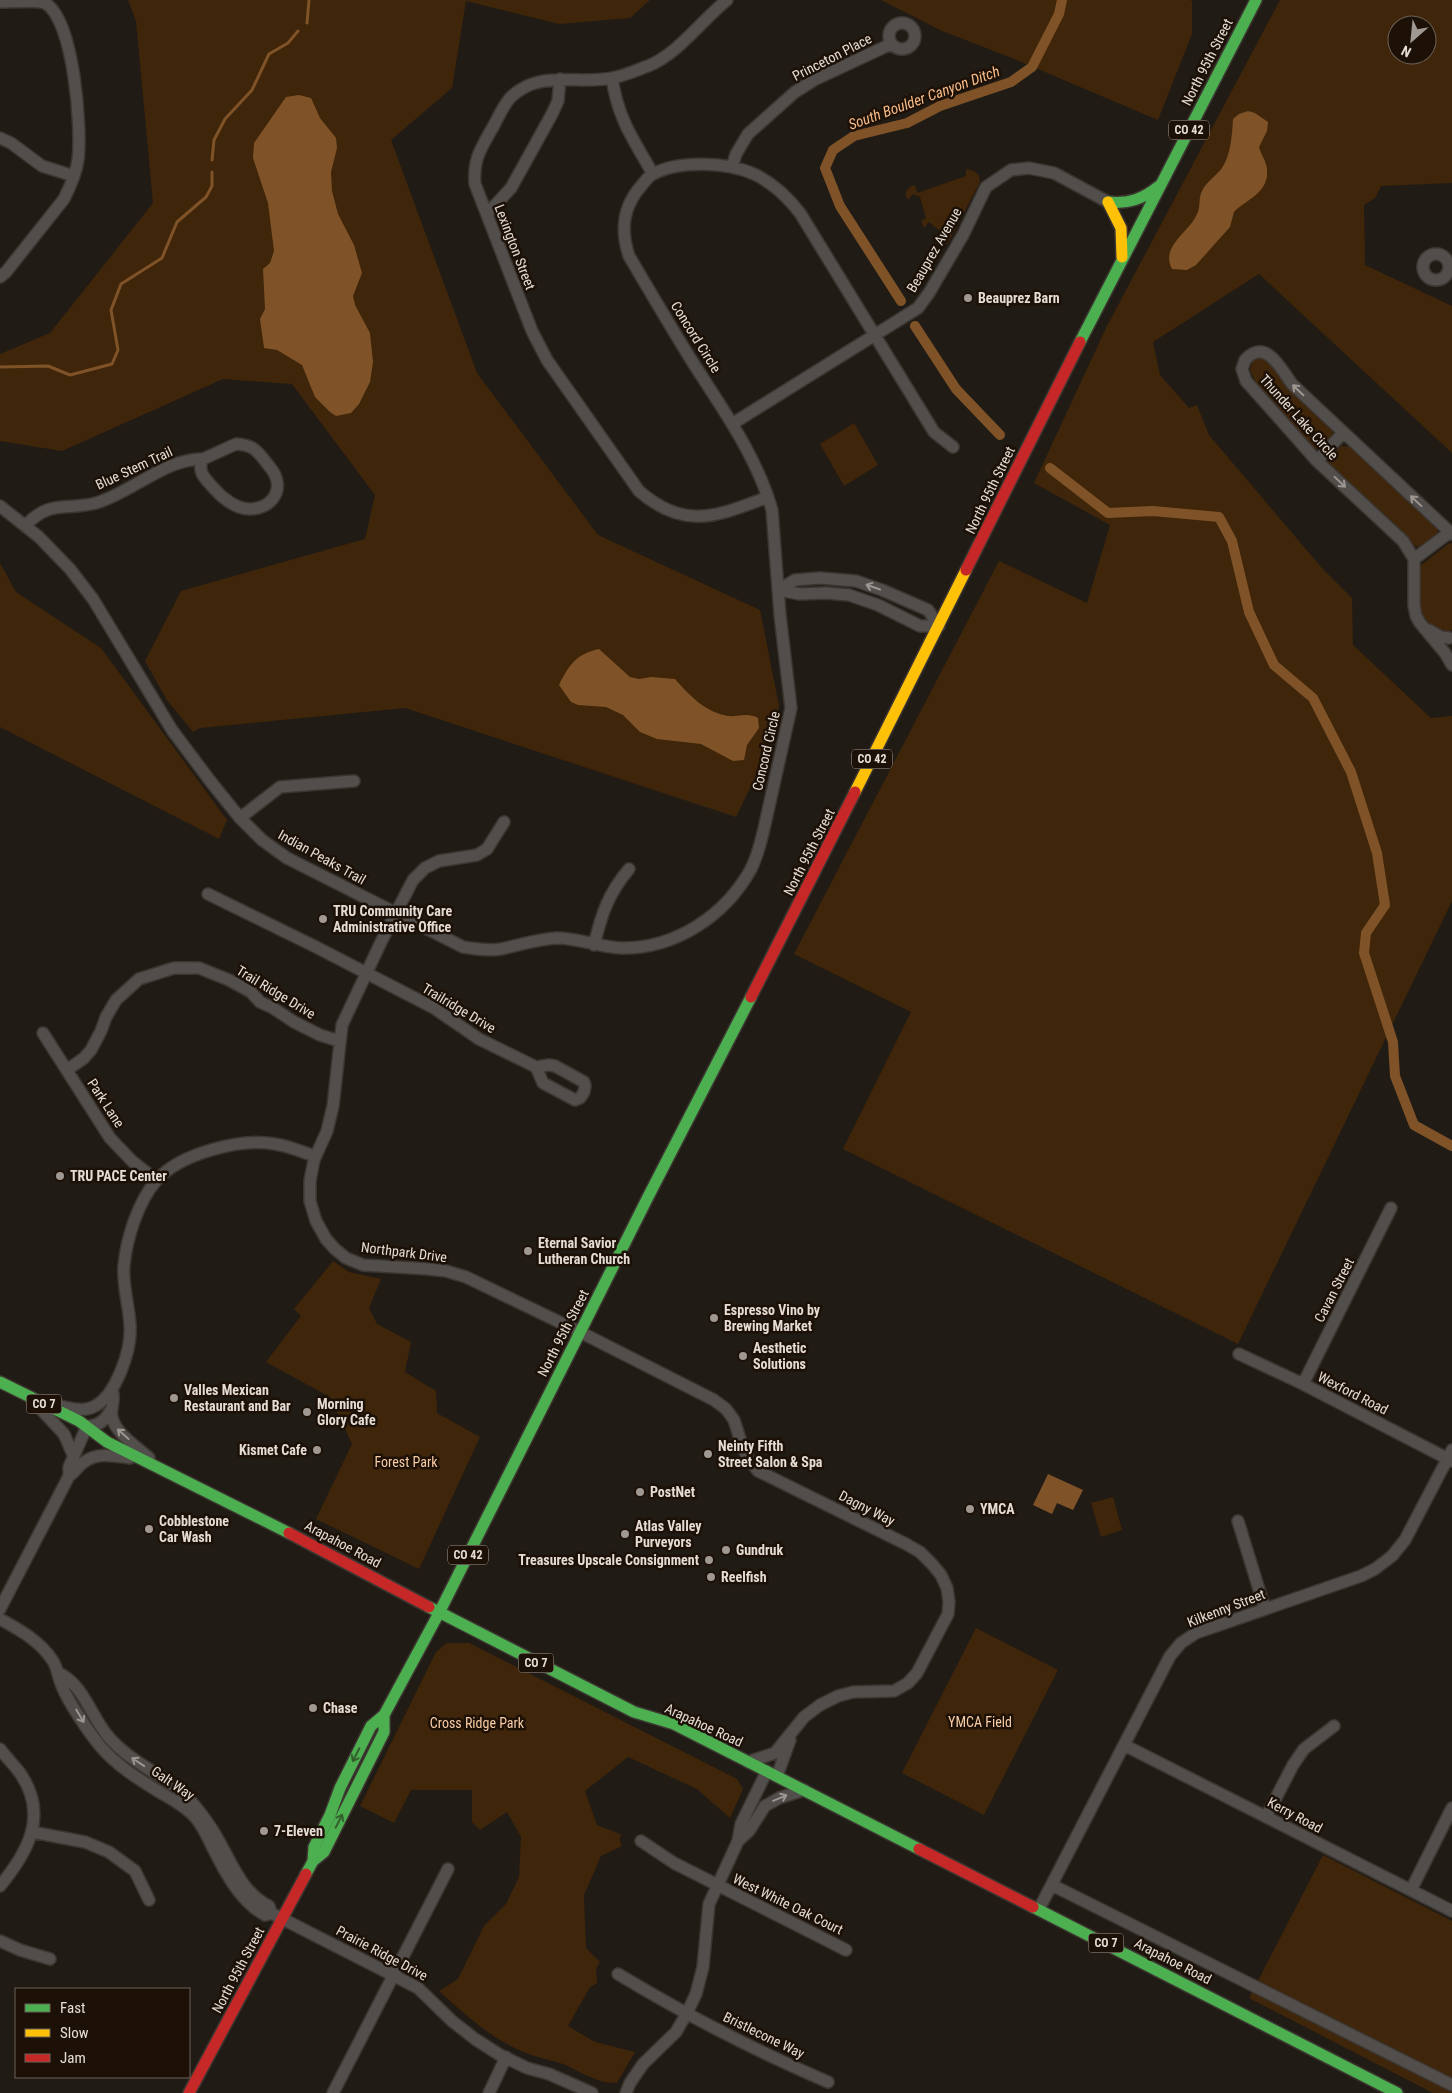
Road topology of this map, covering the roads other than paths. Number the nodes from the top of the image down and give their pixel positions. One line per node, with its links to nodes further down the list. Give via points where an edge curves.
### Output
1 (727, 0): 5 (street, Lexington Street, via 668,54 650,65)
2 (1256, 0): 11 (main road, North 95th Street / CO 42)
3 (0, 2): 10 (street, via 39,0 55,10 68,43 76,98 78,158)
4 (891, 44): 8 (street, Princeton Place, via 795,92 748,134)
5 (612, 78): 6 (street, Lexington Street); 9 (street, via 615,101 623,123)
6 (560, 79): 13 (street, via 558,101 549,121 511,188); 13 (street, Lexington Street, via 536,82 509,99 478,154 474,169 476,184)
7 (0, 138): 10 (street, via 42,166)
8 (732, 167): 9 (street, Concord Circle, via 695,164); 16 (street, Concord Circle, via 753,173 789,198)
9 (653, 174): 17 (street, Concord Circle, via 627,207 623,223 626,248)
10 (74, 176): 15 (street, via 64,199)
11 (1162, 182): 12 (main road, via 1134,202); 14 (main road, North 95th Street / CO 42)
12 (1108, 202): 14 (main road, via 1122,226); 16 (street, Beauprez Avenue, via 1054,173 1029,168 1011,170 986,187 963,236 918,308)
13 (487, 214): 22 (street, Lexington Street, via 532,331 547,360 639,490 670,512 689,516 729,512)
14 (1121, 262): 29 (main road, North 95th Street / CO 42)
15 (0, 277)
16 (874, 336): 17 (street, Beauprez Avenue); 19 (street, Concord Circle, via 934,432)
17 (732, 424): 22 (street, Concord Circle, via 761,475)
18 (1343, 433): 21 (street); 21 (street, Thunder Lake Circle, one-way to 21, via 1292,384 1271,356 1262,352 1248,356 1243,364 1246,381); 25 (street, Thunder Lake Circle, one-way to 18)
19 (953, 447)
20 (203, 459): 20 (street, Blue Stem Trail, via 200,472 231,504 253,509 266,504 276,494 276,473 255,448 247,444 226,447); 24 (street, Blue Stem Trail, via 186,460 120,494 95,503 39,512)
21 (1317, 461): 26 (street, Thunder Lake Circle, one-way to 26, via 1404,541)
22 (768, 497): 27 (street, Concord Circle)
23 (0, 506): 24 (street, Indian Peaks Trail)
24 (25, 526): 34 (street, Indian Peaks Trail, via 70,570 90,596 172,730)
25 (1451, 533): 26 (street)
26 (1414, 560): 28 (street, via 1414,605)
27 (779, 590): 29 (street, via 800,594 848,594 920,626); 29 (street, one-way to 27, via 928,610 856,581 795,580); 39 (street, Concord Circle, via 791,708 759,851 733,896 713,916)
28 (1420, 623): 30 (street, via 1437,635); 31 (street)
29 (939, 626): 49 (main road, North 95th Street / CO 42)
30 (1450, 636): 31 (street)
31 (1445, 653): 32 (street)
32 (1452, 665)
33 (354, 781): 34 (street, via 280,787)
34 (240, 818): 38 (street, Indian Peaks Trail, via 287,858)
35 (504, 822): 38 (street, Northpark Drive, via 491,845 477,855 439,861 425,868 413,880)
36 (630, 869): 40 (street, via 610,895)
37 (208, 894): 41 (street, Trailridge Drive)
38 (395, 913): 40 (street, Indian Peaks Trail, via 463,947 501,949 539,939 561,938); 41 (street, Northpark Drive)
39 (690, 931): 40 (street, Indian Peaks Trail, via 664,942 639,947)
40 (594, 945)
41 (366, 973): 43 (street, Northpark Drive, via 342,1025); 44 (street, Trailridge Drive, via 434,1008 479,1040)
42 (43, 1033): 45 (street, Park Lane)
43 (339, 1041): 45 (street, Trail Ridge Drive, via 294,1022 229,980 199,968 174,968 138,979 116,1000 91,1050); 46 (street, Northpark Drive, via 333,1106 327,1131)
44 (536, 1067)
45 (67, 1070): 47 (street, Park Lane, via 110,1138)
46 (315, 1156): 47 (street, via 275,1144 226,1146 198,1154); 49 (street, Northpark Drive, via 310,1201 316,1221 326,1239 346,1258 364,1265 446,1271 466,1277)
47 (156, 1180): 53 (street, via 142,1203 125,1254 123,1267 130,1333)
48 (1391, 1208): 52 (street, Cavan Street)
49 (580, 1332): 64 (main road, North 95th Street / CO 42); 67 (street, Dagny Way, via 714,1400 734,1420 743,1448 758,1471 906,1544 920,1552 941,1575 947,1588 948,1614 923,1664 908,1684 894,1690 838,1696 804,1717)
50 (1239, 1354): 52 (street, Wexford Road)
51 (0, 1382): 54 (main road, Arapahoe Road / CO 7)
52 (1303, 1384): 57 (street, Wexford Road)
53 (112, 1390): 54 (street, via 88,1409 54,1405); 55 (street)
54 (30, 1397): 56 (main road, Arapahoe Road / CO 7); 58 (street, via 64,1434)
55 (112, 1408): 56 (street, via 101,1422); 59 (street, one-way to 55, via 116,1427)
56 (87, 1426): 58 (street); 59 (main road, Arapahoe Road / CO 7, via 107,1442)
57 (1451, 1456): 63 (street, Kilkenny Street, via 1405,1540 1392,1556 1361,1576)
58 (74, 1457): 60 (street)
59 (157, 1466): 60 (street, via 131,1459 97,1456 82,1463); 64 (main road, Arapahoe Road / CO 7)
60 (69, 1476): 62 (street)
61 (1238, 1520): 63 (street)
62 (0, 1609)
63 (1265, 1609): 68 (street, Kilkenny Street, via 1196,1633 1181,1643 1170,1656)
64 (439, 1613): 70 (main road, Arapahoe Road / CO 7, via 634,1712 674,1724); 86 (main road, North 95th Street, via 384,1716 371,1726 314,1848 313,1861)
65 (0, 1619): 86 (street, Galt Way, via 36,1642 59,1673 70,1679 116,1745 180,1790 194,1804 245,1886)
66 (1334, 1726): 74 (street, via 1304,1749 1292,1765)
67 (793, 1732): 70 (street, Dagny Way, via 775,1753); 71 (street, Dagny Way)
68 (1124, 1745): 74 (street, Kerry Road); 80 (street, Kilkenny Street)
69 (0, 1749): 75 (street, via 29,1791 33,1809)
70 (748, 1762): 71 (main road, Arapahoe Road / CO 7)
71 (772, 1774): 72 (main road, Arapahoe Road / CO 7); 77 (street, Dagny Way, via 741,1824)
72 (804, 1790): 77 (street, one-way to 72, via 749,1831 765,1806); 84 (main road, Arapahoe Road / CO 7)
73 (1452, 1808): 82 (street)
74 (1266, 1817): 82 (street, Kerry Road)
75 (32, 1832): 81 (street, via 25,1852); 83 (street, via 85,1842 109,1852 135,1871)
76 (641, 1841): 79 (street, West White Oak Court)
77 (738, 1841): 79 (street)
78 (448, 1869): 91 (street)
79 (716, 1885): 88 (street, West White Oak Court); 92 (street, via 709,1904 703,1968)
80 (1052, 1885): 84 (street, Kilkenny Street); 95 (street, Arapahoe Road)
81 (0, 1886)
82 (1411, 1890): 85 (street, Kerry Road)
83 (149, 1900)
84 (1039, 1909): 101 (main road, Arapahoe Road / CO 7)
85 (1452, 1911)
86 (282, 1919): 91 (street, Prairie Ridge Drive); 96 (main road, North 95th Street)
87 (0, 1941): 89 (street)
88 (846, 1950)
89 (50, 1959)
90 (618, 1974): 92 (street, Bristlecone Way)
91 (392, 1975): 93 (street, Prairie Ridge Drive, via 424,1992 452,2021); 97 (street)
92 (687, 2014): 94 (street, Bristlecone Way, via 780,2062); 100 (street, via 676,2032 643,2064)
93 (506, 2057): 98 (street); 99 (street, Prairie Ridge Drive)
94 (828, 2082)
95 (1452, 2085)
96 (189, 2093)
97 (333, 2093)
98 (488, 2093)
99 (592, 2093)
100 (626, 2093)
101 (1397, 2093)

